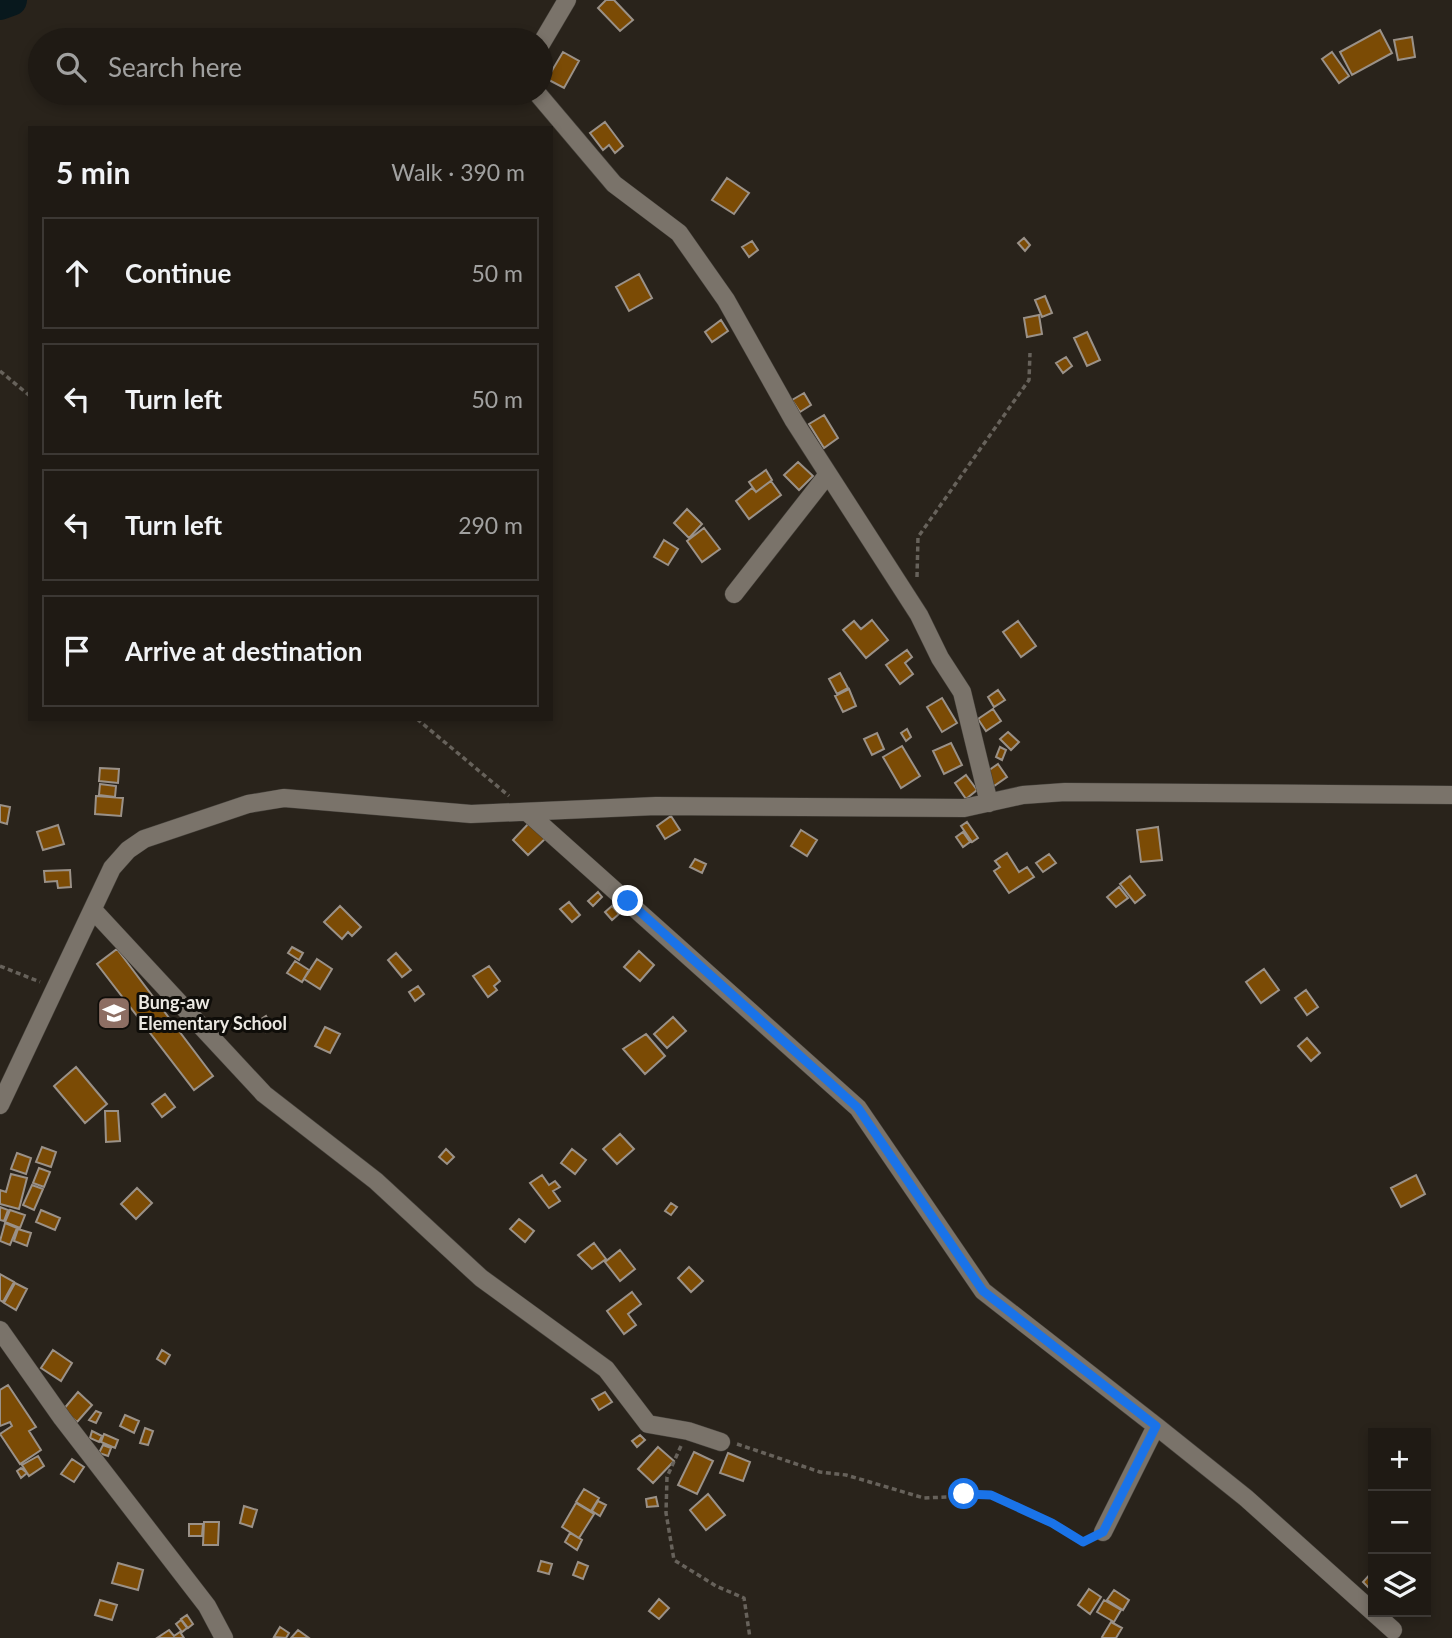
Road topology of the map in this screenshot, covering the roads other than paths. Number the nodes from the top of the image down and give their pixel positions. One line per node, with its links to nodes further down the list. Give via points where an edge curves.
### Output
1 (567, 0): 2 (street)
2 (550, 28)
3 (547, 105): 4 (street, via 614,184 679,233 726,300)
4 (828, 474): 5 (street); 7 (street, via 919,615 962,692)
5 (734, 594)
6 (1452, 795): 7 (street, via 1065,792)
7 (989, 803): 8 (street, via 964,808 656,806)
8 (527, 812): 9 (street, via 471,814 284,798 248,804 144,839 128,850 112,868); 12 (street, via 858,1108 983,1291)
9 (94, 911): 10 (street); 13 (street, via 264,1094 376,1181 481,1278 606,1369 648,1424)
10 (0, 1105)
11 (0, 1330): 16 (street, via 207,1606)
12 (1156, 1426): 14 (street); 15 (street, via 1246,1498)
13 (721, 1442)
14 (1103, 1532)
15 (1392, 1630)
16 (224, 1638)

